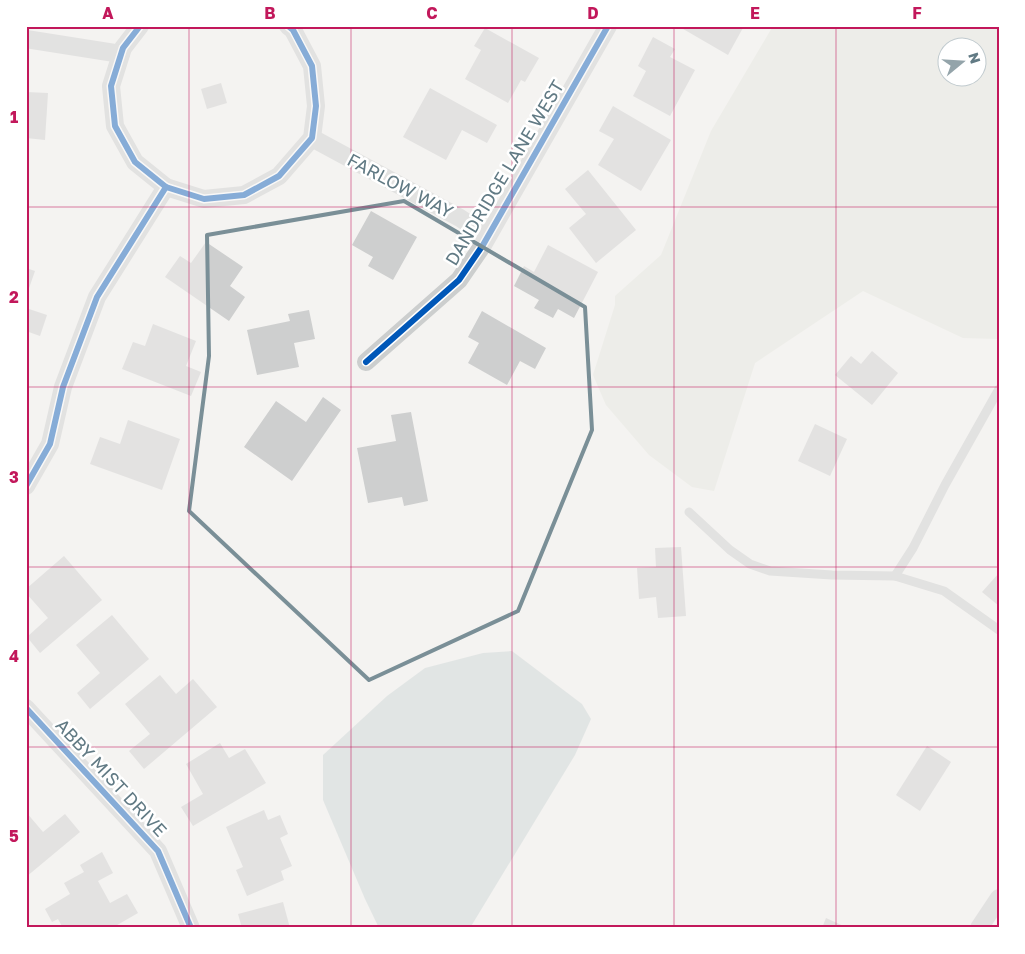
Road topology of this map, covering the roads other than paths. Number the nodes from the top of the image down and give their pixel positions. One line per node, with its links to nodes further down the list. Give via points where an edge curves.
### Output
1 (140, 26): 5 (street)
2 (288, 26): 6 (street, via 312,66 316,106)
3 (608, 26): 8 (street, DANDRIDGE LANE WEST)
4 (26, 39): 5 (street)
5 (121, 54): 7 (street, via 111,86 115,126 135,162)
6 (312, 138): 7 (street, via 279,176 244,195 204,199); 8 (street, FARLOW WAY, via 460,218)
7 (166, 187): 11 (street, via 97,297 63,387 50,444)
8 (487, 236): 9 (street, DANDRIDGE LANE WEST, via 459,280)
9 (366, 362)
10 (999, 389): 13 (lane)
11 (26, 486)
12 (689, 512): 13 (lane, via 730,550 750,564 770,572)
13 (895, 576): 14 (lane, via 944,591)
14 (999, 630)
15 (26, 708): 17 (street, ABBY MIST DRIVE, via 158,851)
16 (999, 898): 18 (street)
17 (191, 928)
18 (979, 928)

